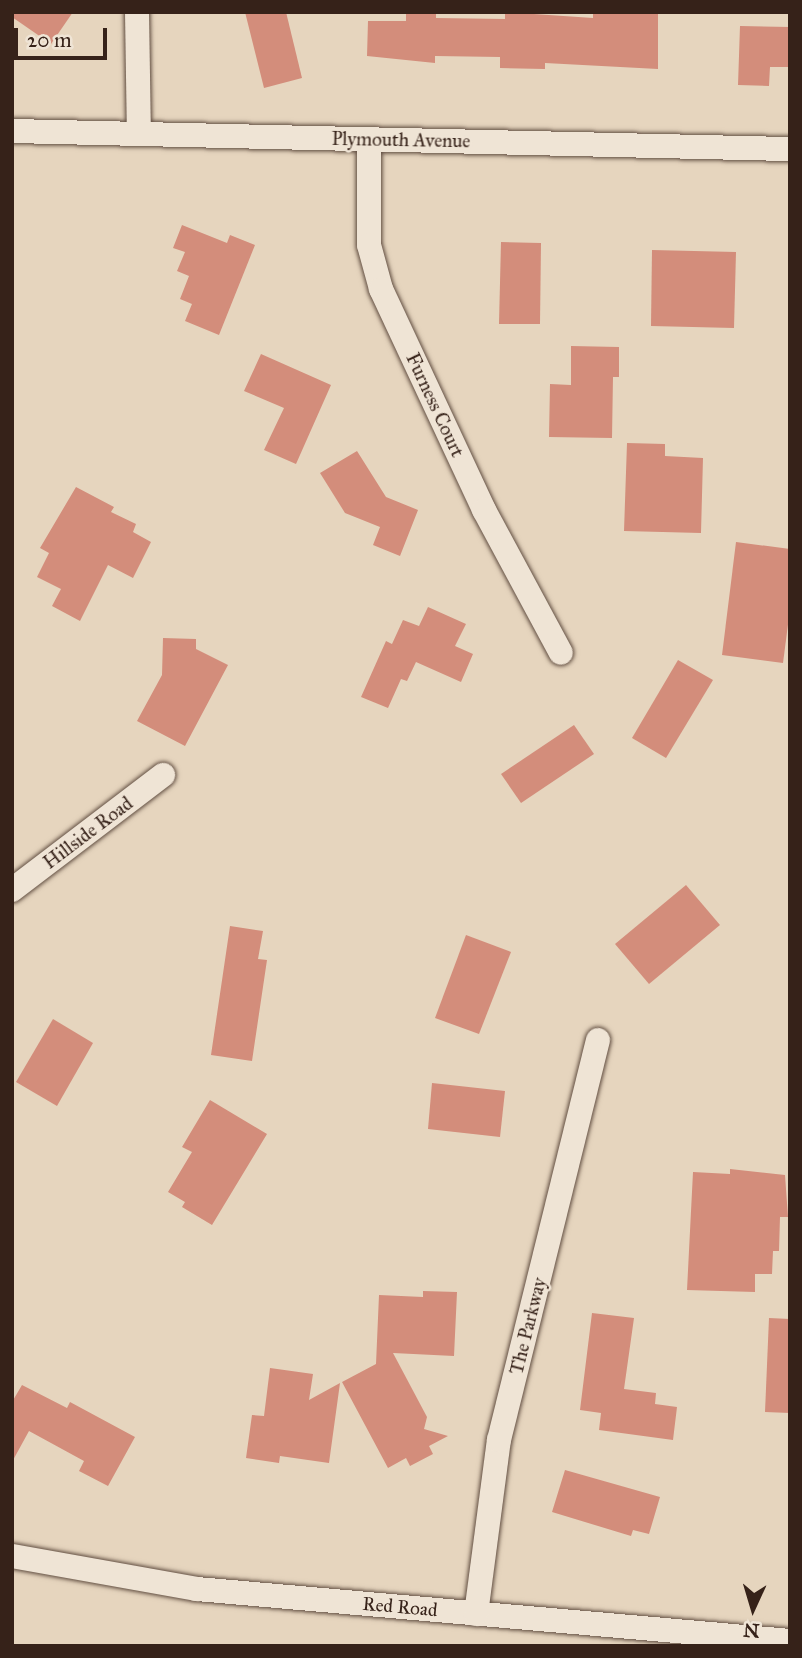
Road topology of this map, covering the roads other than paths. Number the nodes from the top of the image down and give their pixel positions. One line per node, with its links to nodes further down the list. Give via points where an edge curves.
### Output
1 (137, 12): 3 (street)
2 (12, 131): 3 (street, Plymouth Avenue)
3 (139, 133): 4 (street, Plymouth Avenue)
4 (369, 139): 5 (street, Plymouth Avenue); 6 (street, Furness Court, via 369,245 381,289 484,510)
5 (790, 149)
6 (561, 653)
7 (163, 775): 8 (street, Hillside Road)
8 (12, 890)
9 (598, 1040): 11 (street, The Parkway, via 499,1440)
10 (12, 1556): 11 (street, Red Road, via 197,1589)
11 (476, 1615): 12 (street, Red Road)
12 (790, 1641)

